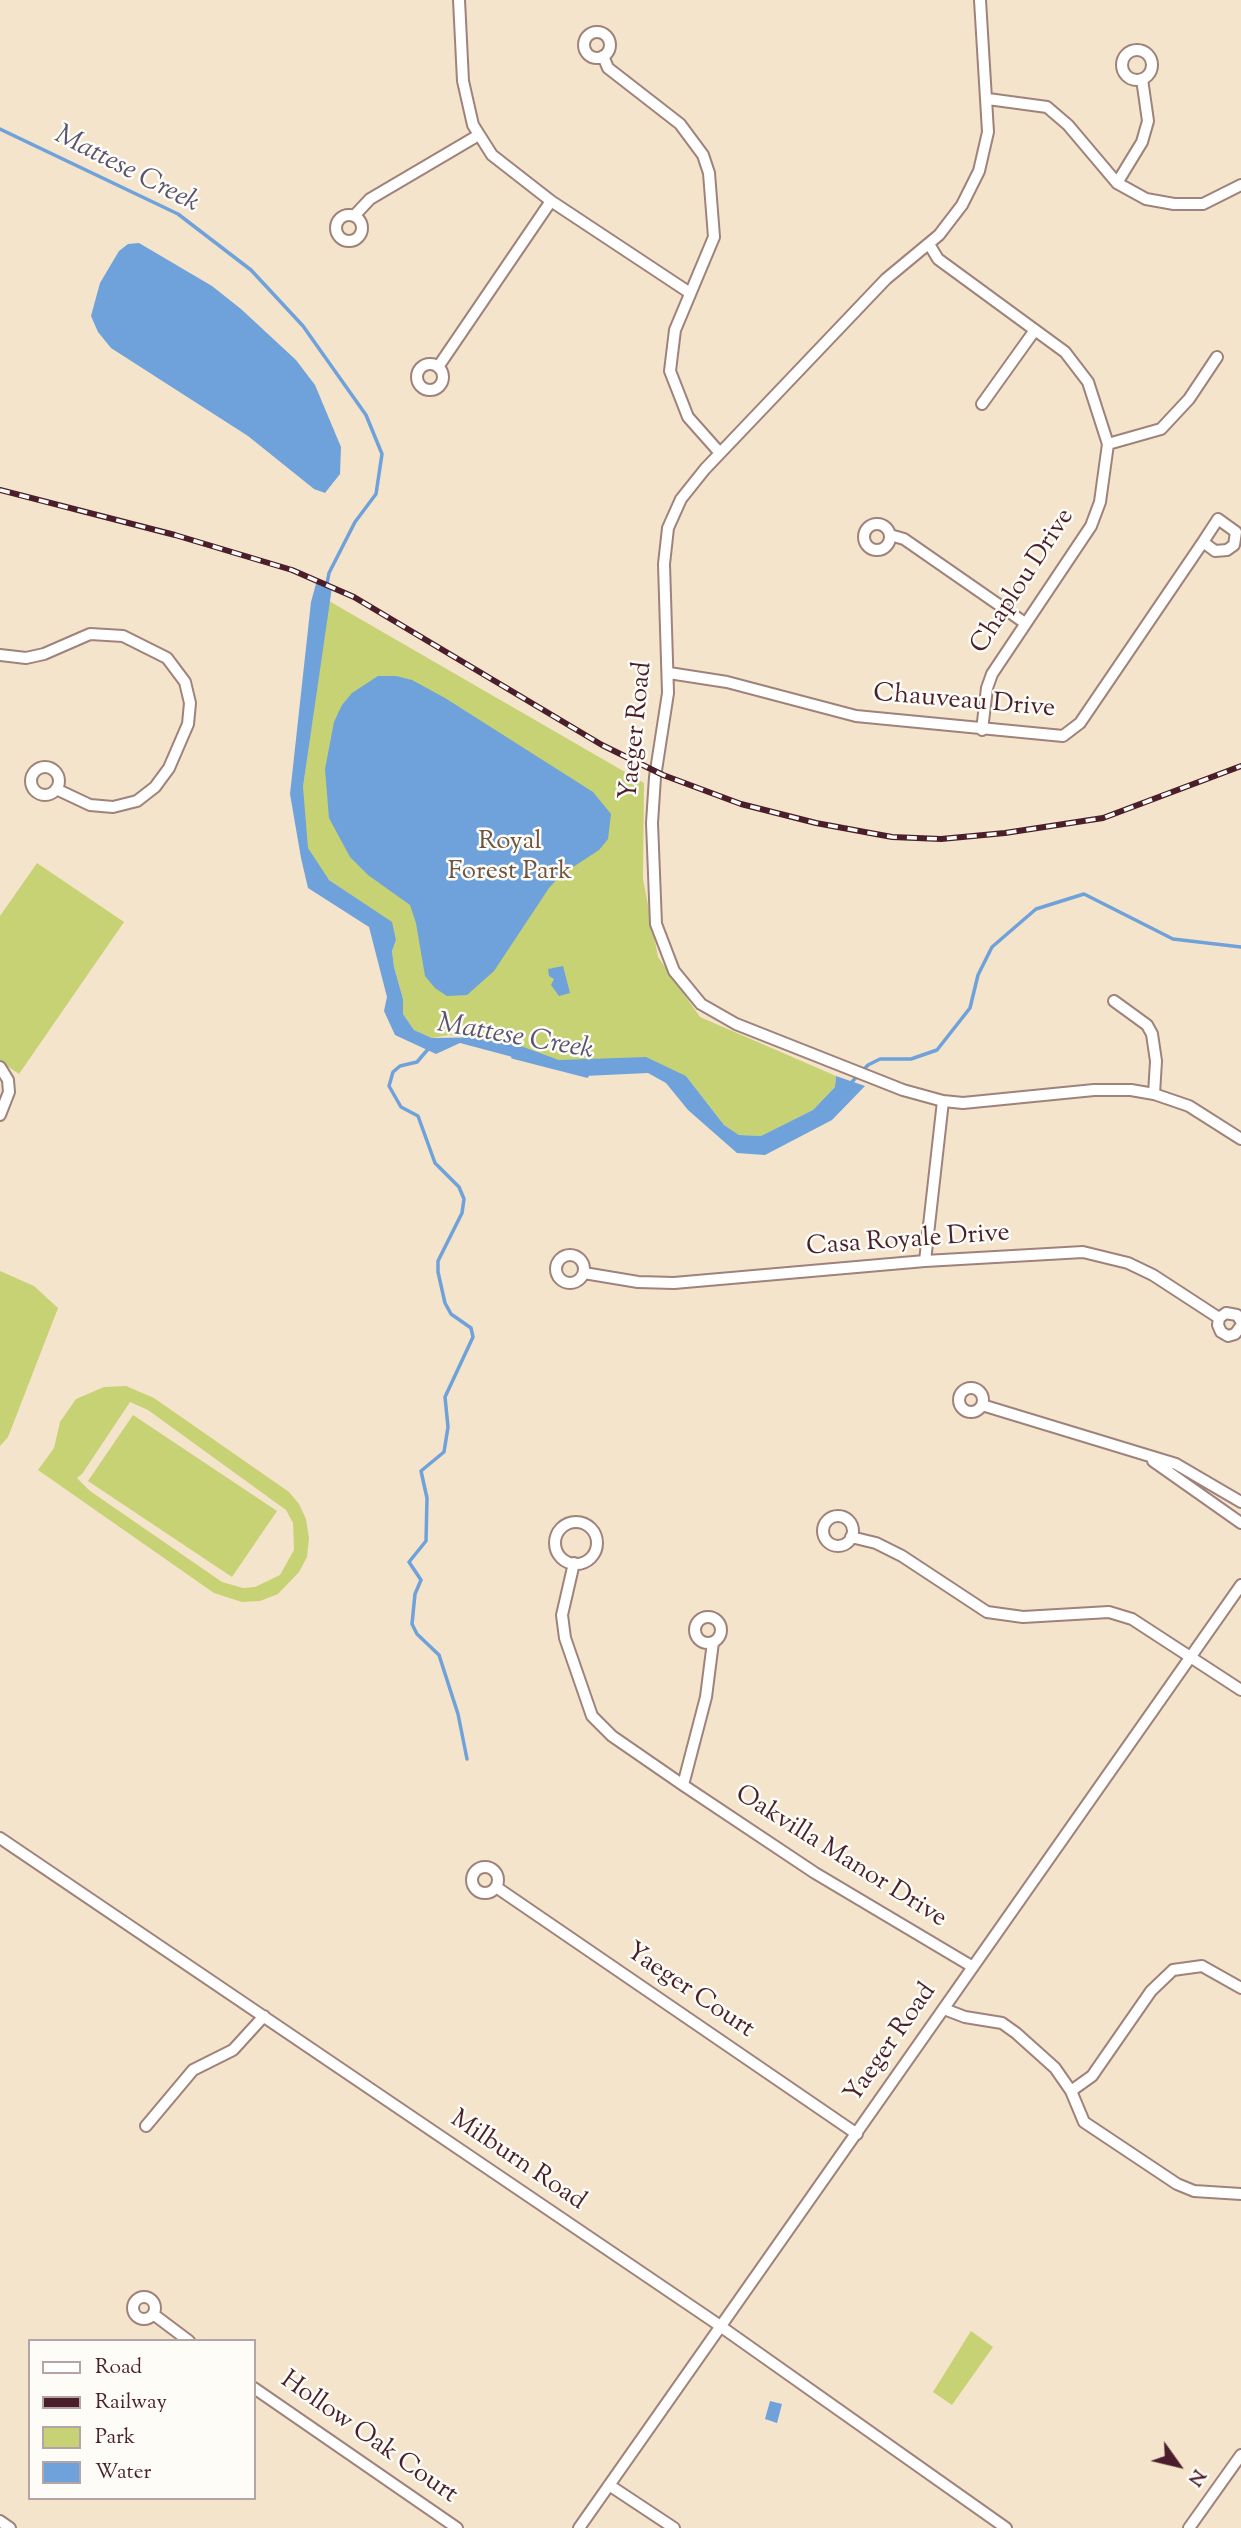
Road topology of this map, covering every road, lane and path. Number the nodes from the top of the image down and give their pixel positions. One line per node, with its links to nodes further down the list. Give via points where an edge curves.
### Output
1 (459, 0): 6 (street, via 463,81)
2 (980, 0): 5 (street, Yaeger Road)
3 (603, 56): 12 (street, via 608,68 680,124 706,164 713,189 714,237)
4 (1142, 79): 7 (street, via 1148,121 1142,142)
5 (988, 99): 7 (street, via 1047,107); 11 (street, Yaeger Road, via 986,144 979,171 954,217)
6 (477, 136): 9 (street, via 505,167); 10 (street, via 370,199)
7 (1117, 183): 8 (street, via 1146,199 1174,204 1203,204)
8 (1241, 185)
9 (551, 201): 12 (street); 15 (street)
10 (354, 216)
11 (929, 244): 13 (street, Chaplou Drive, via 938,259); 18 (street, Yaeger Road, via 886,279)
12 (690, 293): 18 (street, via 676,330 670,371 688,417)
13 (1035, 330): 16 (street); 17 (street, Chaplou Drive, via 1065,352 1088,382)
14 (1217, 357): 17 (street, via 1189,399 1161,429)
15 (438, 367)
16 (982, 404)
17 (1108, 443): 21 (street, Chaplou Drive, via 1100,502 1091,526)
18 (720, 453): 23 (street, Yaeger Road, via 692,483 668,527 664,564)
19 (890, 535): 21 (street, via 904,539)
20 (1203, 541): 24 (street, Chauveau Drive, via 1080,723 1063,736)
21 (1025, 623): 24 (street, Chaplou Drive, via 989,680)
22 (0, 655): 25 (street, via 26,658 44,654 90,634 123,636 167,658 185,682 188,724 169,768 155,787 138,801 113,807 90,805)
23 (669, 673): 24 (street, Chauveau Drive, via 727,682 856,716); 29 (street, Yaeger Road, via 652,823 654,903 664,949 688,991 719,1016 845,1068)
24 (982, 730)
25 (56, 789)
26 (1114, 1001): 28 (street, via 1147,1025 1152,1034)
27 (0, 1067): 30 (street, via 9,1086)
28 (1154, 1094): 29 (street, Yaeger Road, via 1094,1090 985,1102); 31 (street, Yaeger Road, via 1189,1107)
29 (943, 1101): 32 (street)
30 (0, 1115)
31 (1241, 1139)
32 (925, 1261): 33 (street, Casa Royale Drive, via 674,1283); 34 (street, Casa Royale Drive, via 1083,1252 1153,1275)
33 (584, 1273)
34 (1219, 1318): 35 (street, Casa Royale Drive, via 1233,1313); 35 (street, Casa Royale Drive, via 1217,1325 1224,1335 1235,1335)
35 (1241, 1324)
36 (982, 1405): 37 (street)
37 (1145, 1456): 38 (street, via 1176,1464); 39 (street)
38 (1241, 1502)
39 (1241, 1523)
40 (851, 1537): 44 (street, via 902,1556 987,1612 1023,1617 1109,1612 1132,1619)
41 (574, 1563): 46 (street, Oakvilla Manor Drive, via 562,1615 573,1668 592,1716 612,1736)
42 (1241, 1585): 44 (street, Yaeger Road)
43 (713, 1642): 46 (street, via 706,1697)
44 (1192, 1656): 45 (street); 49 (street, Yaeger Road)
45 (1241, 1690)
46 (683, 1785): 49 (street, Oakvilla Manor Drive, via 816,1873)
47 (0, 1838): 52 (street, Milburn Road)
48 (496, 1887): 55 (street, Yaeger Court)
49 (973, 1967): 51 (street, Yaeger Road)
50 (1241, 1988): 53 (street, via 1202,1966 1173,1970 1151,1991 1092,2076)
51 (944, 2008): 53 (street, via 1002,2023 1055,2068); 55 (street, Yaeger Road)
52 (264, 2016): 54 (street, via 233,2050 193,2070); 58 (street, Milburn Road)
53 (1071, 2091): 56 (street, via 1084,2122 1177,2183 1194,2190)
54 (146, 2126)
55 (857, 2134): 58 (street, Yaeger Road)
56 (1241, 2194)
57 (153, 2314): 59 (street)
58 (722, 2327): 62 (street, Yaeger Road); 68 (street, Milburn Road)
59 (186, 2339)
60 (256, 2389): 65 (street, Hollow Oak Court)
61 (1241, 2455): 69 (street)
62 (609, 2485): 66 (street, Yaeger Road); 67 (street)
63 (0, 2521): 64 (street)
64 (10, 2528)
65 (457, 2528)
66 (579, 2528)
67 (674, 2528)
68 (1006, 2528)
69 (1189, 2528)

